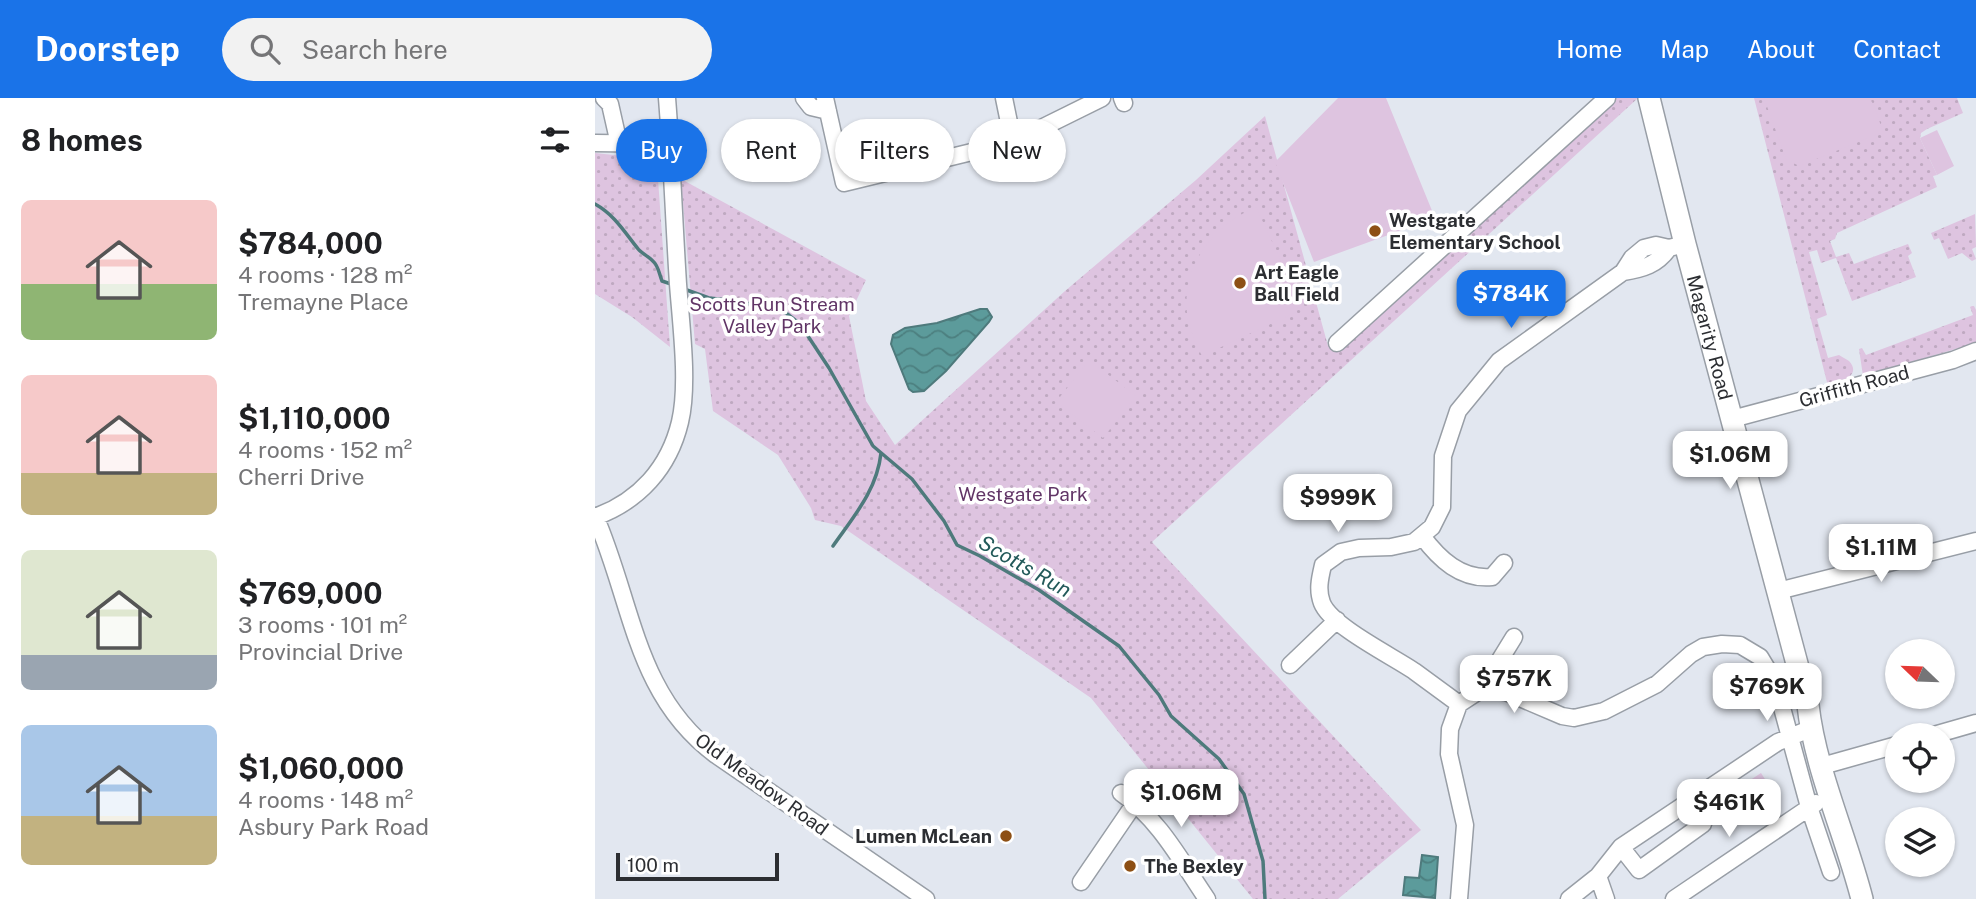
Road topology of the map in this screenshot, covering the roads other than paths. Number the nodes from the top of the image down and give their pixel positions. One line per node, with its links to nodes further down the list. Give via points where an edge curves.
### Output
1 (604, 98): 12 (street, via 610,104)
2 (667, 98): 9 (street)
3 (804, 98): 8 (street, via 811,107)
4 (1004, 98): 10 (street)
5 (1102, 98): 11 (street)
6 (1607, 98): 20 (street)
7 (1649, 98): 19 (main road, Magarity Road)
8 (826, 105): 15 (street)
9 (669, 119)
10 (1008, 119)
11 (1060, 119)
12 (616, 131)
13 (595, 143): 14 (street)
14 (616, 144)
15 (835, 144)
16 (672, 182): 23 (street, via 682,343 681,422 656,473 635,496)
17 (901, 182): 18 (street)
18 (902, 187)
19 (1677, 246): 22 (main road, Magarity Road); 24 (street, via 1639,270 1623,272 1499,361 1458,411 1443,456 1442,507)
20 (1337, 342)
21 (1976, 351): 22 (street, Griffith Road)
22 (1732, 419): 27 (main road, Magarity Road)
23 (595, 517): 48 (street, Old Meadow Road, via 654,683 683,726 716,755)
24 (1422, 536): 26 (street, via 1462,573 1492,577); 28 (street, via 1391,547 1341,552 1323,565 1318,587 1323,605)
25 (1976, 541): 27 (street)
26 (1504, 564)
27 (1778, 591): 34 (main road, Magarity Road)
28 (1337, 620): 30 (street); 32 (street)
29 (1514, 637): 31 (street)
30 (1290, 665)
31 (1482, 689): 32 (street); 36 (street, via 1506,692 1574,718 1604,711 1657,684 1703,647 1740,645 1760,657 1775,682)
32 (1458, 704): 50 (street, via 1450,729 1450,754 1465,825)
33 (1976, 723): 35 (street)
34 (1812, 728): 36 (street); 38 (main road, Magarity Road)
35 (1955, 729)
36 (1789, 737): 42 (street); 44 (street)
37 (1885, 748): 38 (street)
38 (1822, 766): 40 (main road, Magarity Road)
39 (1121, 793): 41 (street)
40 (1830, 794): 42 (street); 54 (main road, Magarity Road)
41 (1135, 803): 47 (street); 49 (street)
42 (1809, 807): 45 (street); 53 (street)
43 (1703, 824): 44 (street, via 1639,870)
44 (1621, 847): 46 (street)
45 (1831, 872)
46 (1598, 876): 51 (street); 52 (street)
47 (1081, 882)
48 (926, 899)
49 (1206, 899)
50 (1459, 899)
51 (1569, 899)
52 (1606, 899)
53 (1673, 899)
54 (1862, 899)

